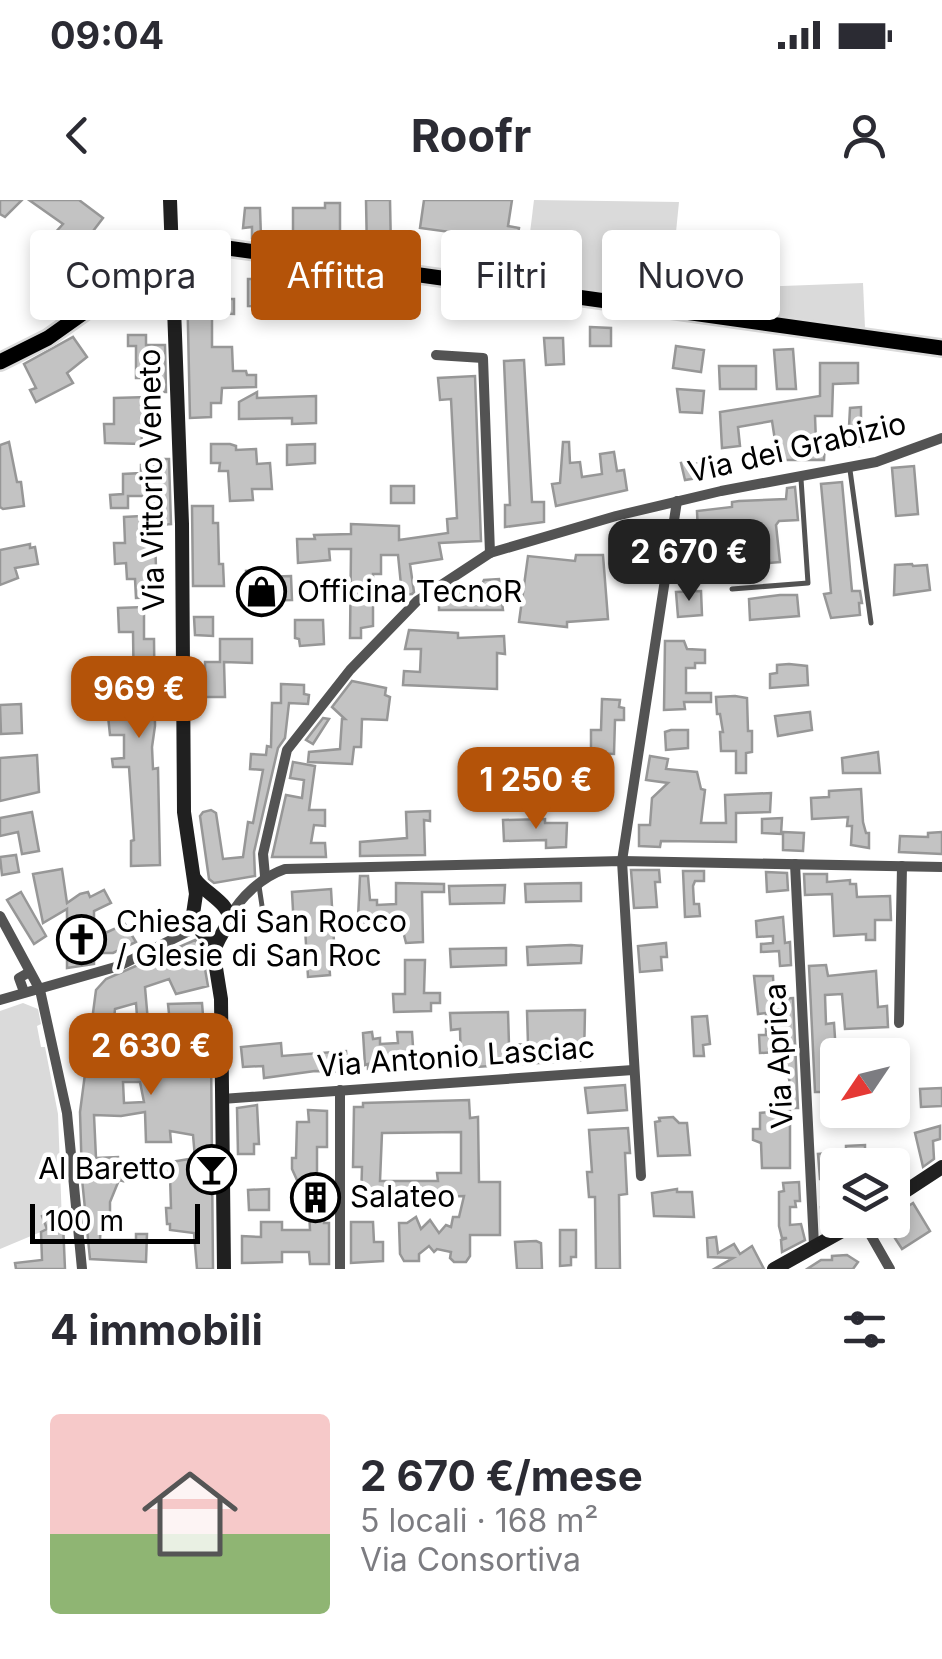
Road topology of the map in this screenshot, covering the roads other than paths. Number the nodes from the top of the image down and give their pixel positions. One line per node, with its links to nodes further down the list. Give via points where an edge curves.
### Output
1 (170, 200): 2 (main road, Via Vittorio Veneto)
2 (171, 230)
3 (231, 249): 6 (main road)
4 (73, 320): 8 (main road)
5 (175, 320): 20 (main road, Via Vittorio Veneto, via 184,812)
6 (942, 348)
7 (436, 355): 13 (street, via 484,358)
8 (0, 362)
9 (942, 438): 10 (street, Via dei Grabizio)
10 (850, 467): 11 (street, Via dei Grabizio); 15 (lane)
11 (801, 476): 12 (street, Via dei Grabizio); 14 (lane, via 808,583)
12 (676, 501): 13 (street, Via dei Grabizio); 16 (street)
13 (490, 554): 21 (street, Via dei Grabizio, via 418,602 350,670 286,750)
14 (732, 589)
15 (871, 623)
16 (622, 861): 17 (street); 21 (street, via 285,869); 32 (street)
17 (794, 864): 18 (street); 40 (street, Via Aprica)
18 (902, 866): 19 (street); 31 (street)
19 (942, 867)
20 (194, 878): 23 (main road, Via Vittorio Veneto); 26 (main road, Via Vittorio Veneto)
21 (262, 881): 22 (street); 25 (lane)
22 (244, 897): 23 (street); 26 (street)
23 (216, 899): 26 (main road, Via Vittorio Veneto, via 225,905); 26 (main road, via 199,901)
24 (0, 916): 29 (street)
25 (264, 919)
26 (203, 925): 29 (street, via 118,966); 34 (main road, Via Vittorio Veneto, via 222,1000)
27 (26, 974): 28 (street, via 18,978)
28 (24, 988)
29 (40, 990): 30 (street); 41 (street, via 66,1113)
30 (0, 1000)
31 (899, 1023)
32 (632, 1070): 33 (street, Via Antonio Lasciac); 36 (street)
33 (340, 1090): 34 (street, Via Antonio Lasciac); 43 (street)
34 (222, 1098): 42 (main road, Via Vittorio Veneto)
35 (942, 1167): 37 (main road)
36 (641, 1176)
37 (910, 1188)
38 (827, 1238): 40 (main road)
39 (872, 1238): 45 (street)
40 (814, 1245): 44 (main road)
41 (82, 1269)
42 (224, 1269)
43 (340, 1269)
44 (774, 1269)
45 (890, 1269)

